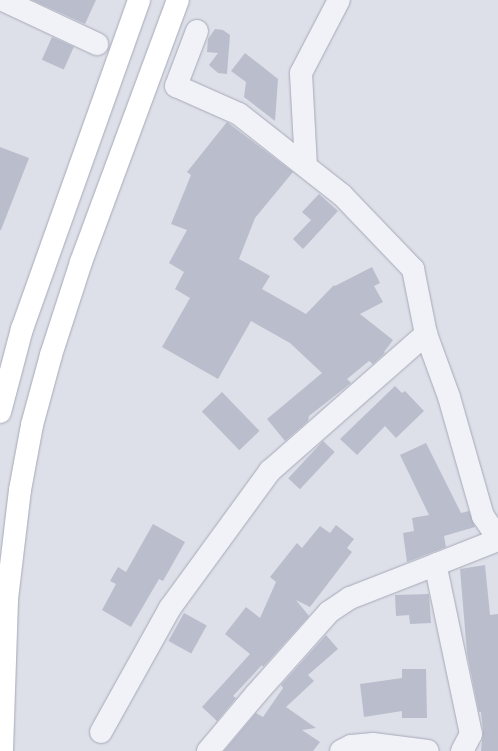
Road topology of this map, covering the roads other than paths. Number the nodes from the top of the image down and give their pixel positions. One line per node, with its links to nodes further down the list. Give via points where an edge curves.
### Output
1 (3, 0): 6 (street)
2 (139, 0): 9 (highway, via 22,328)
3 (178, 0): 13 (highway, via 81,262 32,425 20,490 7,599)
4 (339, 0): 7 (street, via 301,74)
5 (197, 31): 7 (street, via 176,86 239,114)
6 (97, 44)
7 (306, 166): 8 (street, via 342,195 413,269)
8 (426, 334): 10 (street, via 450,397 483,516); 12 (street, via 270,471 170,608)
9 (0, 412)
10 (498, 539): 11 (street)
11 (437, 564): 14 (street, via 350,598 329,612); 17 (street, via 472,734)
12 (101, 732)
13 (2, 751)
14 (208, 751)
15 (341, 751): 16 (street, via 351,746 373,744)
16 (428, 751)
17 (462, 751)

